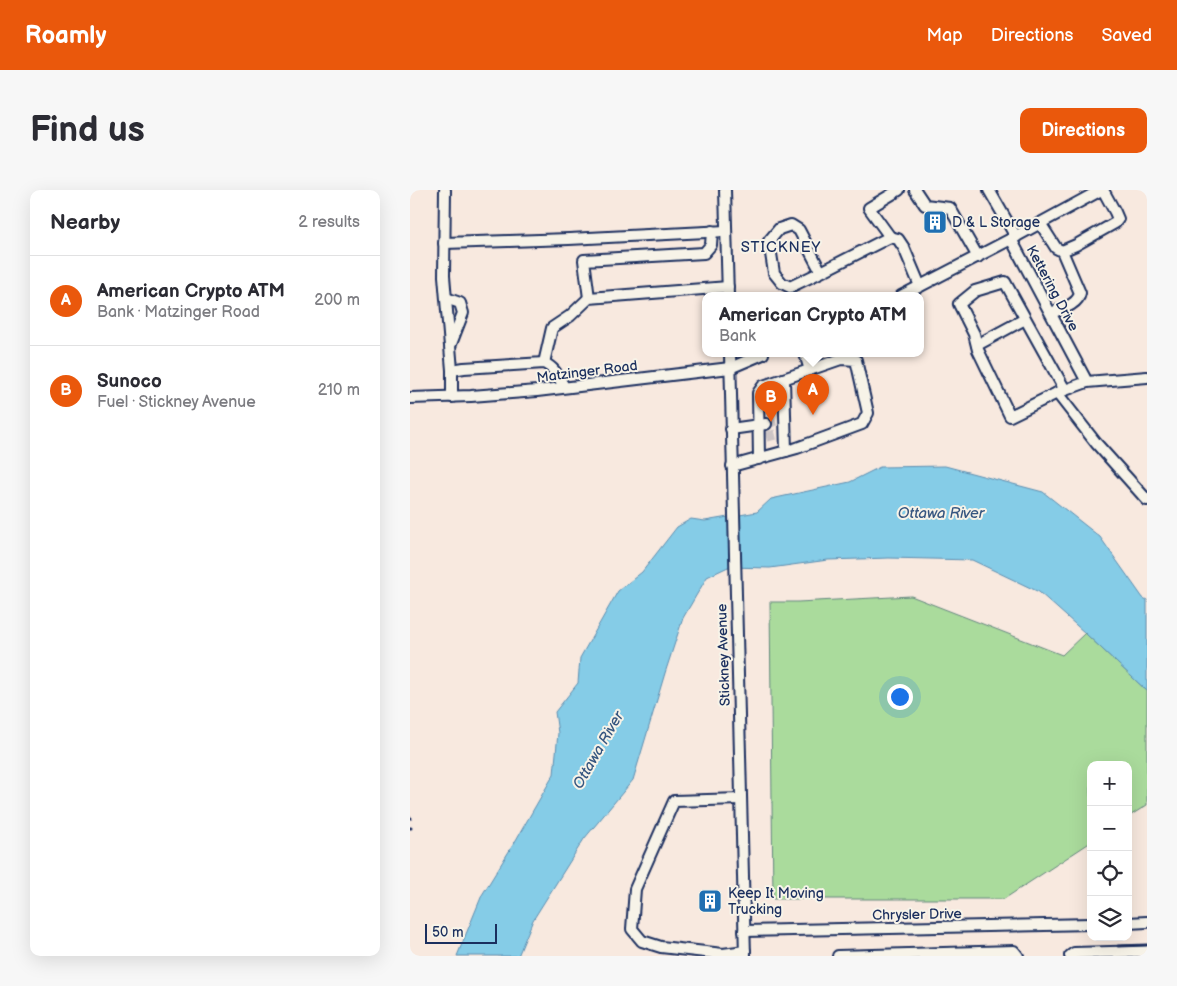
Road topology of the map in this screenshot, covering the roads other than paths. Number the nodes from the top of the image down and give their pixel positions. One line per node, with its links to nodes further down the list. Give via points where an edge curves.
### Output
1 (445, 190): 12 (street)
2 (725, 190): 9 (street)
3 (899, 190): 10 (street, via 869,208)
4 (915, 190): 14 (street, via 925,205 950,208)
5 (989, 190): 11 (street, Kettering Drive)
6 (1102, 190): 7 (street); 13 (street, via 1118,219)
7 (1040, 223): 11 (street); 13 (street, via 1056,248)
8 (712, 231): 9 (street); 12 (street); 22 (street, via 711,244 704,253 584,260)
9 (726, 231): 17 (street)
10 (890, 237): 15 (street); 16 (street, via 898,239 904,248)
11 (1013, 238): 14 (street); 23 (street, Kettering Drive)
12 (444, 243): 21 (street)
13 (1062, 251): 23 (street, via 1080,297 1077,302)
14 (978, 257): 16 (street)
15 (821, 272): 15 (street, via 790,287 782,283 774,273 769,241 779,229 791,226 799,230)
16 (920, 286): 20 (street)
17 (728, 291): 19 (street)
18 (702, 292): 22 (street)
19 (708, 292)
20 (909, 292)
21 (446, 298): 26 (street); 26 (street, via 460,303 463,313)
22 (589, 298): 30 (street, via 552,328)
23 (1051, 313): 36 (street, Kettering Drive)
24 (1026, 319): 25 (street); 25 (street, via 1005,282 976,291 959,304); 38 (street)
25 (977, 345): 38 (street, via 1010,416)
26 (450, 346): 32 (street)
27 (730, 357): 31 (street, Stickney Avenue)
28 (756, 357): 31 (street, Matzinger Road)
29 (805, 357): 33 (street)
30 (544, 362): 32 (street); 37 (street, via 556,371)
31 (730, 368): 37 (street, Matzinger Road); 42 (street, Stickney Avenue)
32 (452, 370): 39 (street)
33 (810, 370): 35 (street); 43 (street, via 841,359 856,360 868,413 862,424)
34 (1147, 377): 36 (street)
35 (784, 379): 41 (street, via 763,386 758,393); 43 (street, via 780,406 781,433)
36 (1088, 382): 38 (street)
37 (564, 387): 39 (street, Matzinger Road)
38 (1061, 392): 46 (street, via 1096,443)
39 (452, 396): 40 (street, Matzinger Road)
40 (410, 398)
41 (762, 425): 42 (street); 44 (street)
42 (731, 429): 45 (street, Stickney Avenue)
43 (786, 451): 44 (street)
44 (759, 459): 45 (street)
45 (732, 466): 47 (street, Stickney Avenue)
46 (1147, 500)
47 (741, 799): 51 (street, Stickney Avenue); 53 (street, via 674,801 636,889 632,929 642,941 661,947)
48 (1147, 922): 49 (street)
49 (1132, 923)
50 (1087, 924): 51 (street, Chrysler Drive)
51 (744, 931): 53 (street, Stickney Avenue)
52 (1147, 951): 56 (street, via 1074,953)
53 (745, 954)
54 (838, 956): 55 (street, via 1014,951)
55 (1018, 956)
56 (1070, 956)

